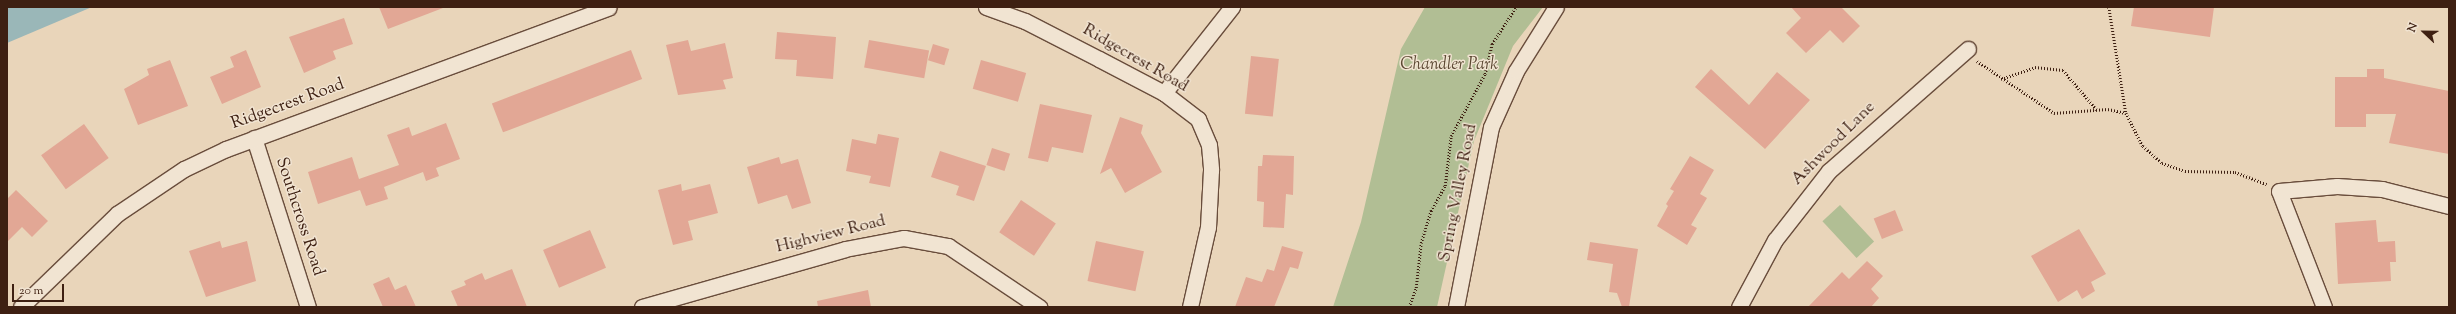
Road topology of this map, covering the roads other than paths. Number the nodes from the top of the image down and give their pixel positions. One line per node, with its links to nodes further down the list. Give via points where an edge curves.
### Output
1 (609, 7): 7 (street, Ridgecrest Road)
2 (986, 7): 6 (street, Ridgecrest Road, via 1025,21)
3 (1232, 7): 6 (street)
4 (1556, 7): 14 (street, Spring Valley Road, via 1516,71 1491,127)
5 (1968, 49): 15 (street, Ashwood Lane, via 1829,171 1775,240)
6 (1164, 93): 13 (street, Ridgecrest Road, via 1198,119 1209,145 1208,227)
7 (254, 138): 9 (street, Ridgecrest Road, via 226,149 154,186 117,214); 10 (street, Southcross Road)
8 (2449, 206): 16 (street, via 2382,189 2337,186 2279,191)
9 (21, 307)
10 (308, 307)
11 (642, 307): 12 (street, Highview Road, via 845,249 904,238 948,246)
12 (1038, 307)
13 (1190, 307)
14 (1456, 307)
15 (1739, 307)
16 (2324, 307)

